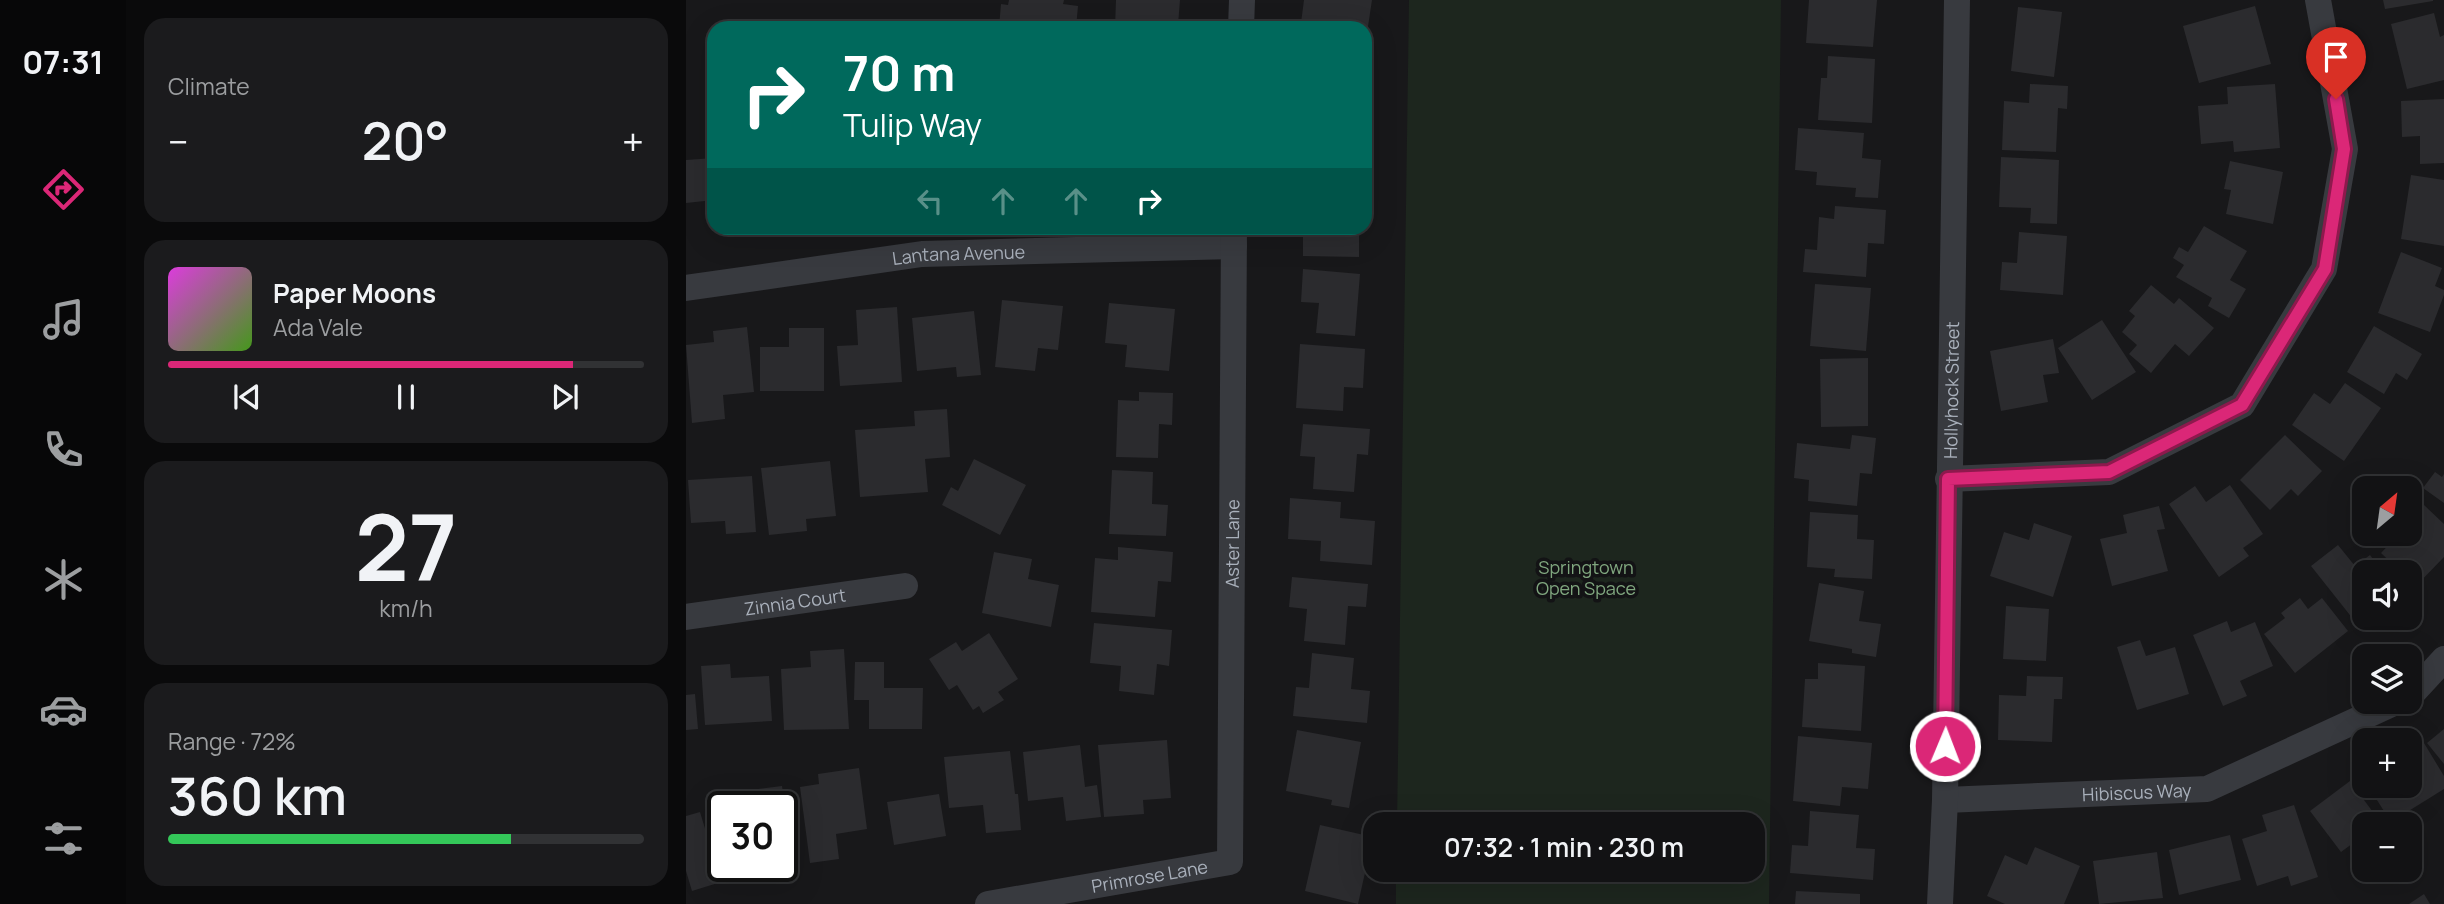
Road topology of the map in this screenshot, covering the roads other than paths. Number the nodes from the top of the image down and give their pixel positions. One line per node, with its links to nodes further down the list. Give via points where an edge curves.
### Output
1 (1242, 0): 4 (street)
2 (1956, 0): 7 (street, Hollyhock Street)
3 (2318, 0): 7 (street, via 2344,149 2325,269 2242,405 2109,472)
4 (1241, 21)
5 (1234, 237): 6 (street, Lantana Avenue, via 922,254); 14 (street, Aster Lane)
6 (686, 288)
7 (1948, 479): 13 (street, Hollyhock Street)
8 (905, 586): 9 (street, Zinnia Court)
9 (686, 617)
10 (2444, 659): 11 (street)
11 (2422, 683)
12 (2370, 714): 13 (street, Hibiscus Way, via 2207,789)
13 (1945, 800): 16 (street, Hollyhock Street)
14 (1230, 862): 15 (street, Primrose Lane)
15 (988, 904)
16 (1940, 904)

